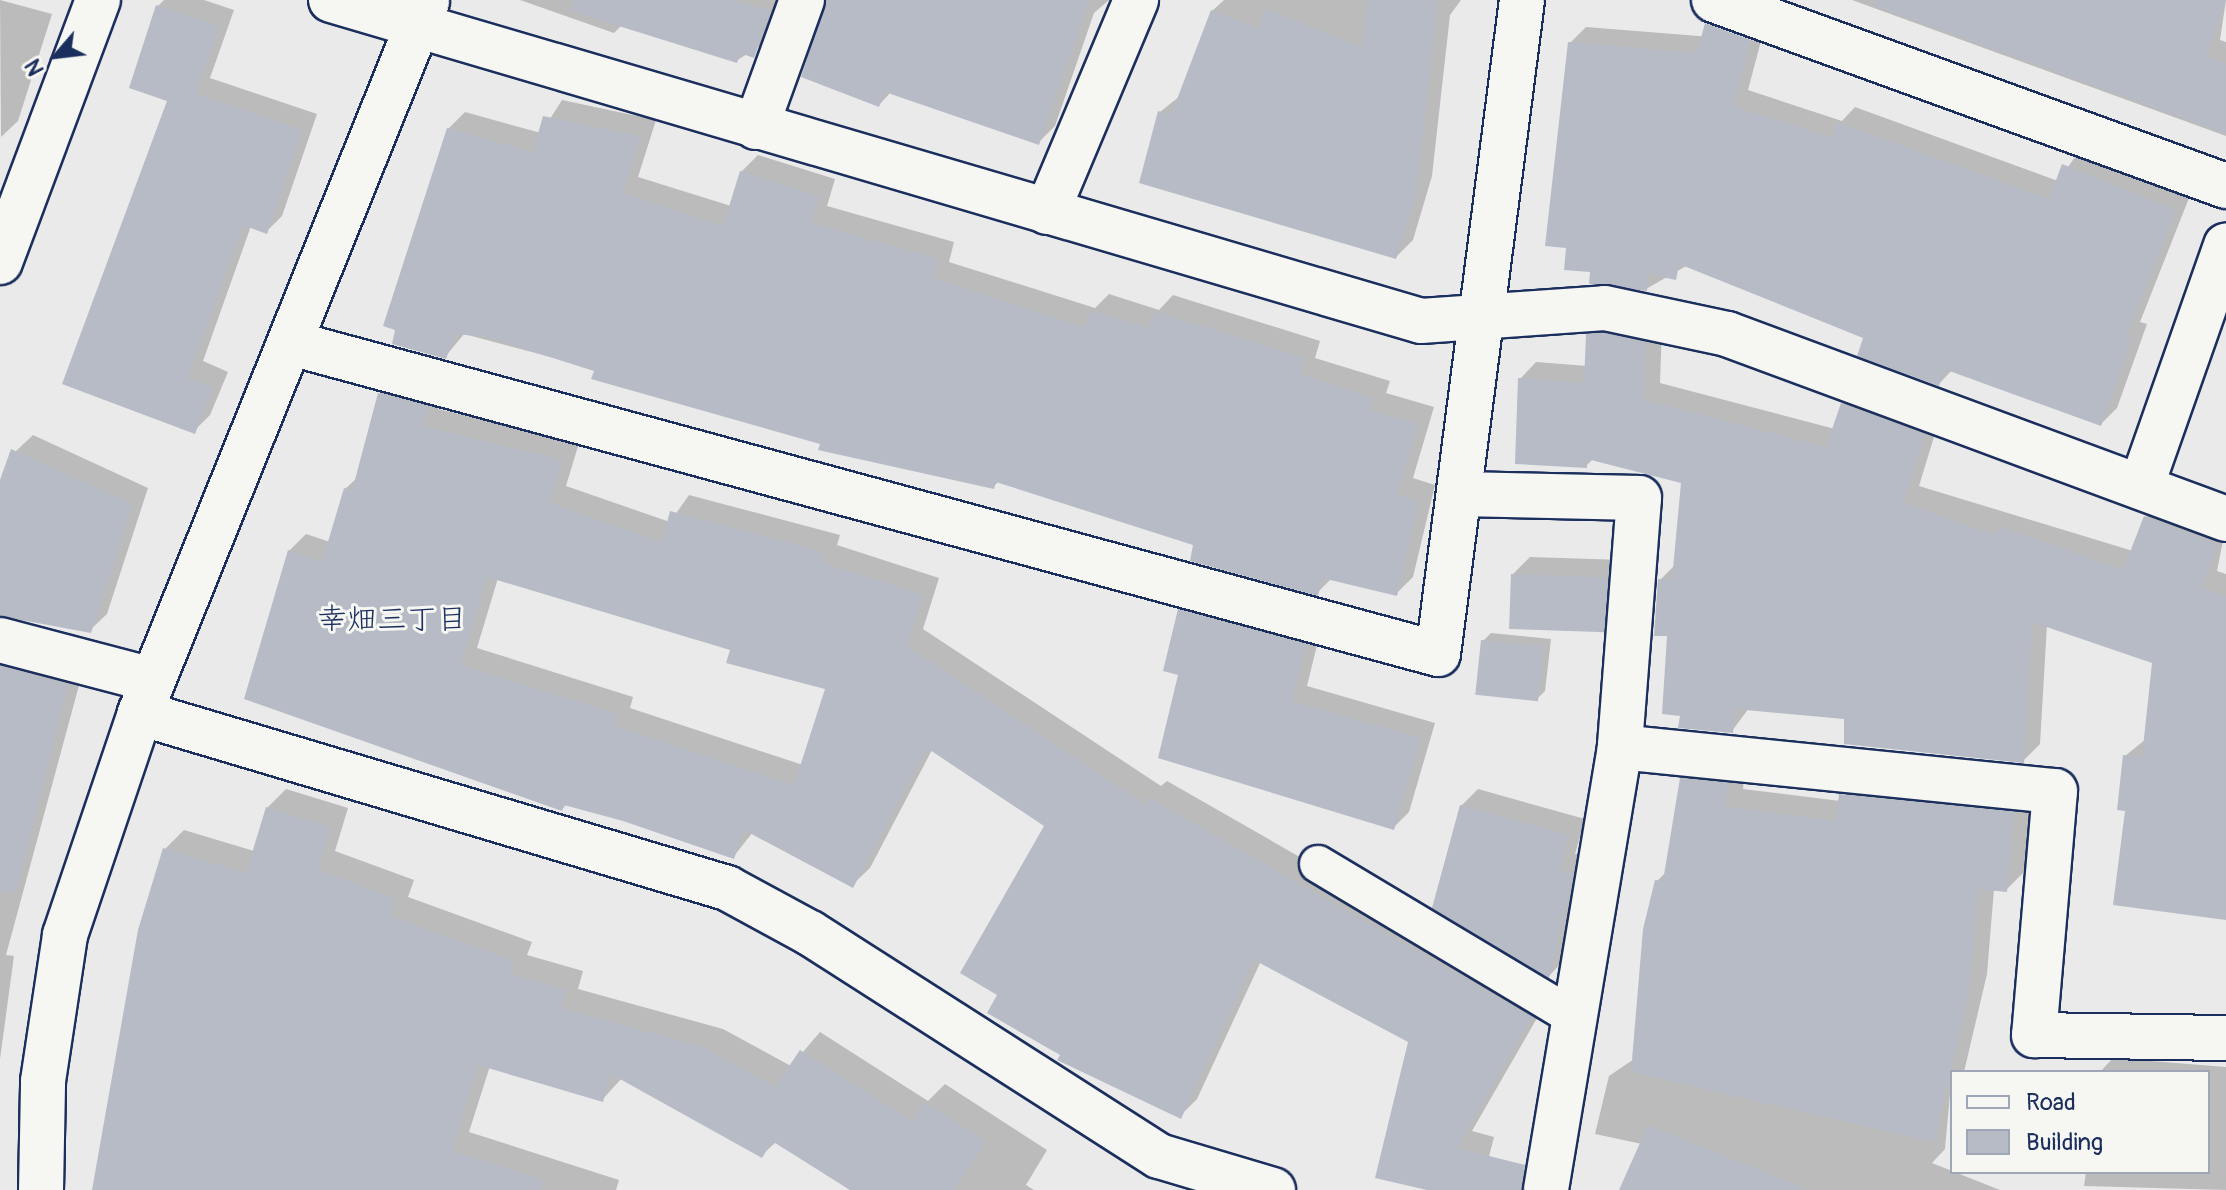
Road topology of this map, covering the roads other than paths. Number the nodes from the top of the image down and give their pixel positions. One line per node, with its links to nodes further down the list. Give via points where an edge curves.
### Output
1 (98, 0): 12 (street)
2 (331, 0): 7 (street)
3 (802, 0): 8 (street)
4 (1136, 0): 10 (street)
5 (1522, 0): 13 (street)
6 (1714, 0): 9 (street)
7 (422, 14): 8 (street); 14 (street)
8 (756, 127): 10 (street)
9 (2226, 186)
10 (1047, 212): 13 (street, via 1421,321)
11 (2226, 245): 15 (street)
12 (0, 262)
13 (1485, 314): 15 (street, via 1605,308 1727,334); 16 (street)
14 (291, 343): 16 (street, via 1438,654); 19 (street)
15 (2141, 487): 17 (street)
16 (1461, 494): 20 (street, via 1639,498)
17 (2226, 519)
18 (0, 640): 19 (street)
19 (146, 697): 24 (street, via 727,888 810,933); 25 (street, via 65,935 43,1081)
20 (1620, 747): 22 (street); 23 (street, via 2055,791 2034,1035)
21 (1318, 864): 22 (lane)
22 (1575, 1018): 27 (street)
23 (2226, 1038)
24 (1156, 1173): 26 (street)
25 (41, 1190)
26 (1273, 1190)
27 (1546, 1190)

